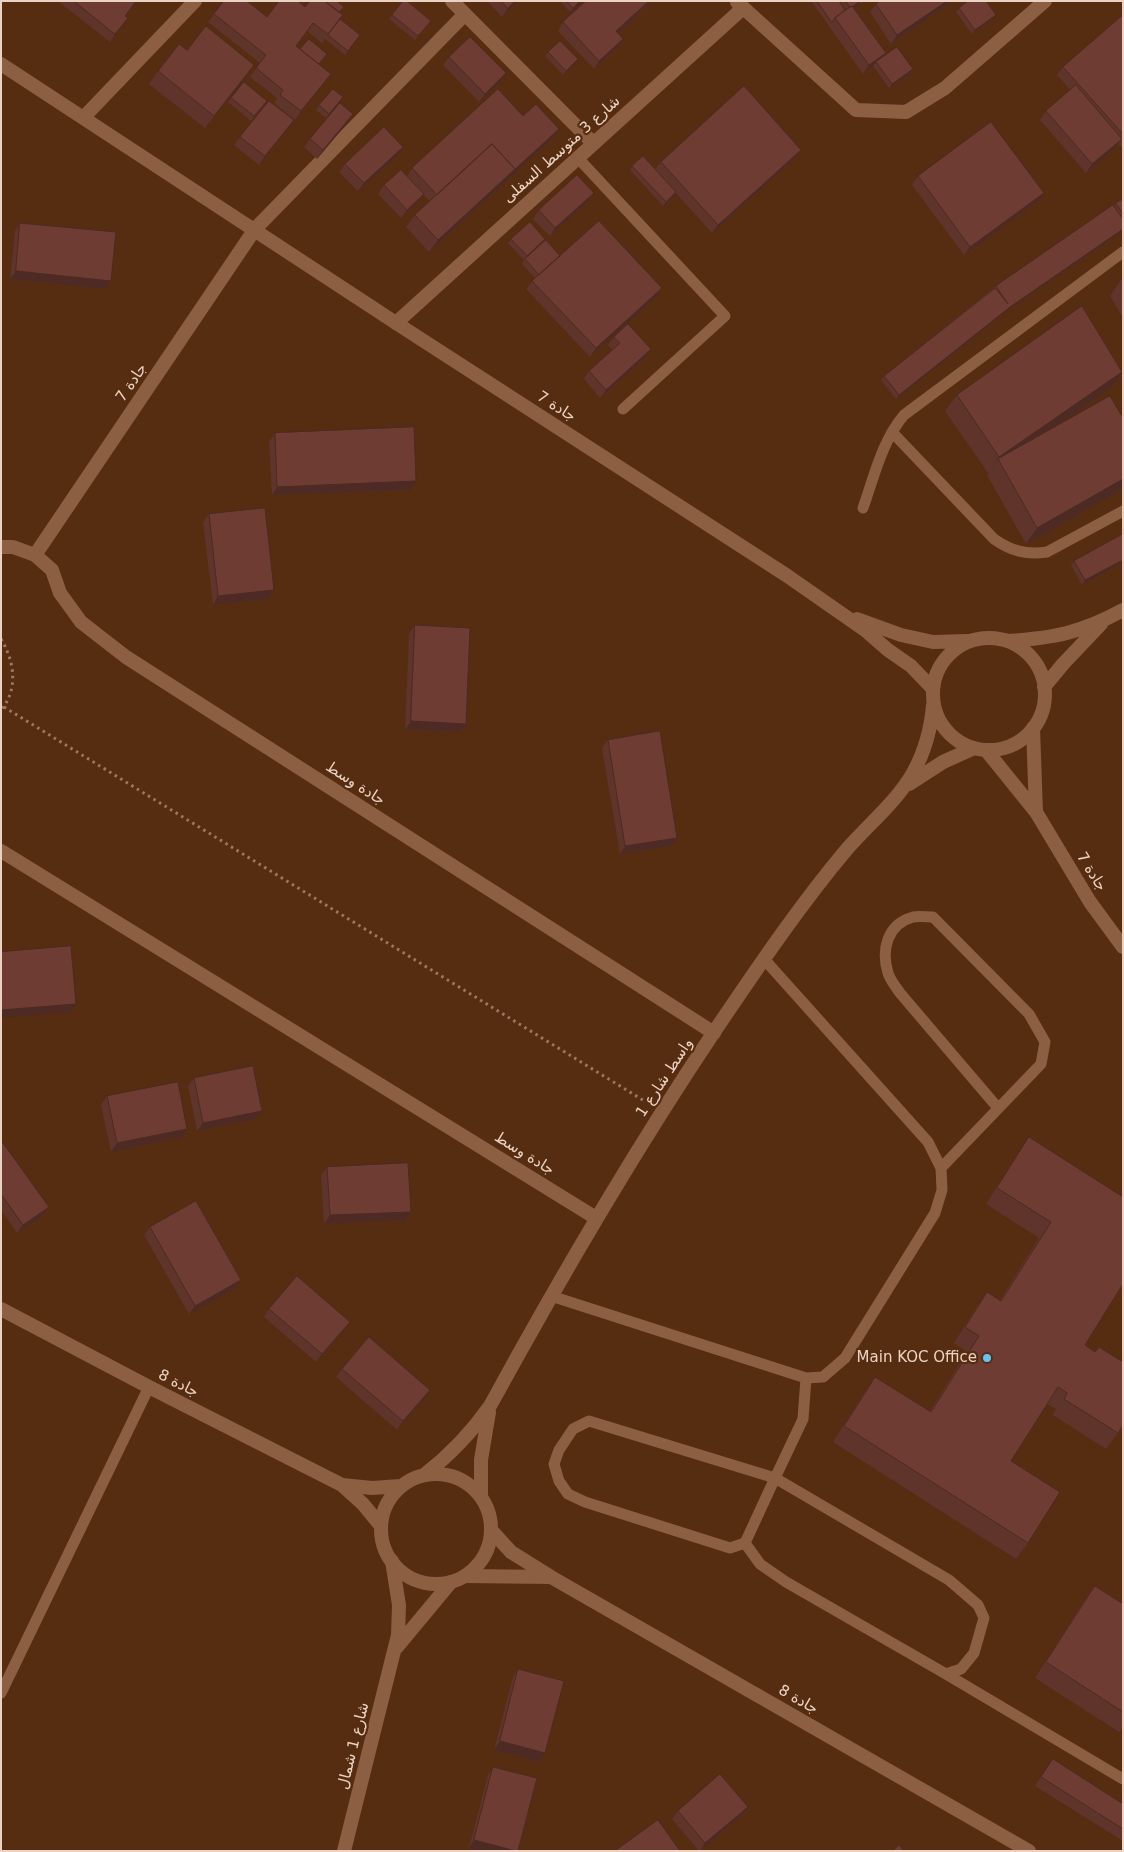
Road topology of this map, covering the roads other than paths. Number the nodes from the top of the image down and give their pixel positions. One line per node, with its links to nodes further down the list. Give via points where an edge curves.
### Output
1 (195, 1): 7 (street)
2 (452, 1): 5 (street)
3 (1045, 1): 4 (street, via 946,88 906,112 856,110)
4 (740, 4): 8 (street, شارع 3 متوسط السفلى)
5 (464, 8): 8 (street); 10 (street, جادة 7)
6 (1, 64): 7 (street, جادة 7)
7 (84, 117): 10 (street, جادة 7)
8 (593, 143): 9 (street, شارع 3 متوسط السفلى)
9 (578, 158): 12 (street, شارع 3 متوسط السفلى); 13 (lane, via 724,316)
10 (255, 230): 12 (street, جادة 7); 18 (street, جادة 7)
11 (1123, 252): 14 (lane, via 913,407)
12 (396, 323): 20 (street, جادة 7)
13 (624, 409)
14 (892, 432): 15 (lane); 16 (lane, via 994,539 1019,552 1047,552)
15 (863, 508)
16 (1123, 511)
17 (1, 547): 18 (street, جادة وسط, via 13,547)
18 (35, 555): 34 (street, جادة وسط, via 52,570 60,593 81,622 126,658)
19 (1123, 610): 21 (street)
20 (840, 611): 22 (street, جادة 7, via 870,624 933,642); 25 (street, جادة 7, via 911,666)
21 (1105, 620): 23 (street, via 1074,632); 24 (street)
22 (970, 641): 23 (street, via 995,638); 25 (street, via 944,659 936,673)
23 (1006, 641): 24 (street, via 1032,658)
24 (1044, 687): 27 (street, via 1040,716)
25 (933, 688): 26 (street)
26 (933, 705): 28 (street, via 948,732); 29 (street, واسط شارع 1, via 927,742 912,775)
27 (1032, 728): 28 (street, via 1020,740 1004,748); 30 (street, جادة 7)
28 (980, 749): 29 (street, واسط شارع 1, via 943,762); 30 (street, جادة 7)
29 (900, 790): 33 (street, واسط شارع 1, via 848,849)
30 (1036, 812): 32 (street, جادة 7, via 1090,902)
31 (1, 851): 37 (street, جادة وسط)
32 (1123, 947)
33 (764, 959): 34 (street, واسط شارع 1); 36 (lane, via 928,1142)
34 (714, 1033): 37 (street, واسط شارع 1)
35 (998, 1108): 35 (lane, via 1041,1064 1045,1042 1029,1014 933,917 914,917 898,925 888,937 884,952 888,975); 36 (lane)
36 (941, 1168): 40 (lane, via 942,1190 935,1213 845,1358 823,1377)
37 (596, 1218): 38 (street, واسط شارع 1)
38 (551, 1296): 40 (lane); 42 (street, واسط شارع 1)
39 (1, 1309): 41 (street, جادة 8)
40 (806, 1378): 44 (lane, via 803,1419)
41 (149, 1387): 45 (street, جادة 8); 57 (lane)
42 (490, 1406): 43 (street, واسط شارع 1, via 460,1444); 47 (street, واسط شارع 1, via 483,1441)
43 (424, 1475): 46 (street); 47 (street, via 455,1477)
44 (775, 1478): 50 (lane); 50 (lane, via 589,1421 573,1429 559,1450 554,1464 559,1482 568,1494 730,1548); 56 (lane, via 949,1580 978,1604 984,1618 974,1653 961,1670)
45 (342, 1485): 46 (street, جادة 8); 48 (street, جادة 8)
46 (401, 1486): 48 (street, via 387,1504)
47 (481, 1496): 49 (street, via 487,1507)
48 (381, 1526): 51 (street, via 384,1545)
49 (491, 1530): 52 (street, via 488,1548 479,1564); 53 (street, جادة 8, via 510,1552)
50 (745, 1543): 56 (lane, via 760,1564 786,1582)
51 (392, 1561): 54 (street, via 418,1581); 55 (street, شارع 1 شمال, via 400,1605)
52 (465, 1576): 53 (street, جادة 8); 54 (street)
53 (551, 1577): 60 (street, جادة 8)
54 (451, 1582): 55 (street, شارع 1 شمال)
55 (395, 1650): 59 (street, شارع 1 شمال)
56 (946, 1674): 58 (lane)
57 (1, 1693)
58 (1123, 1779)
59 (344, 1851)
60 (1029, 1851)

